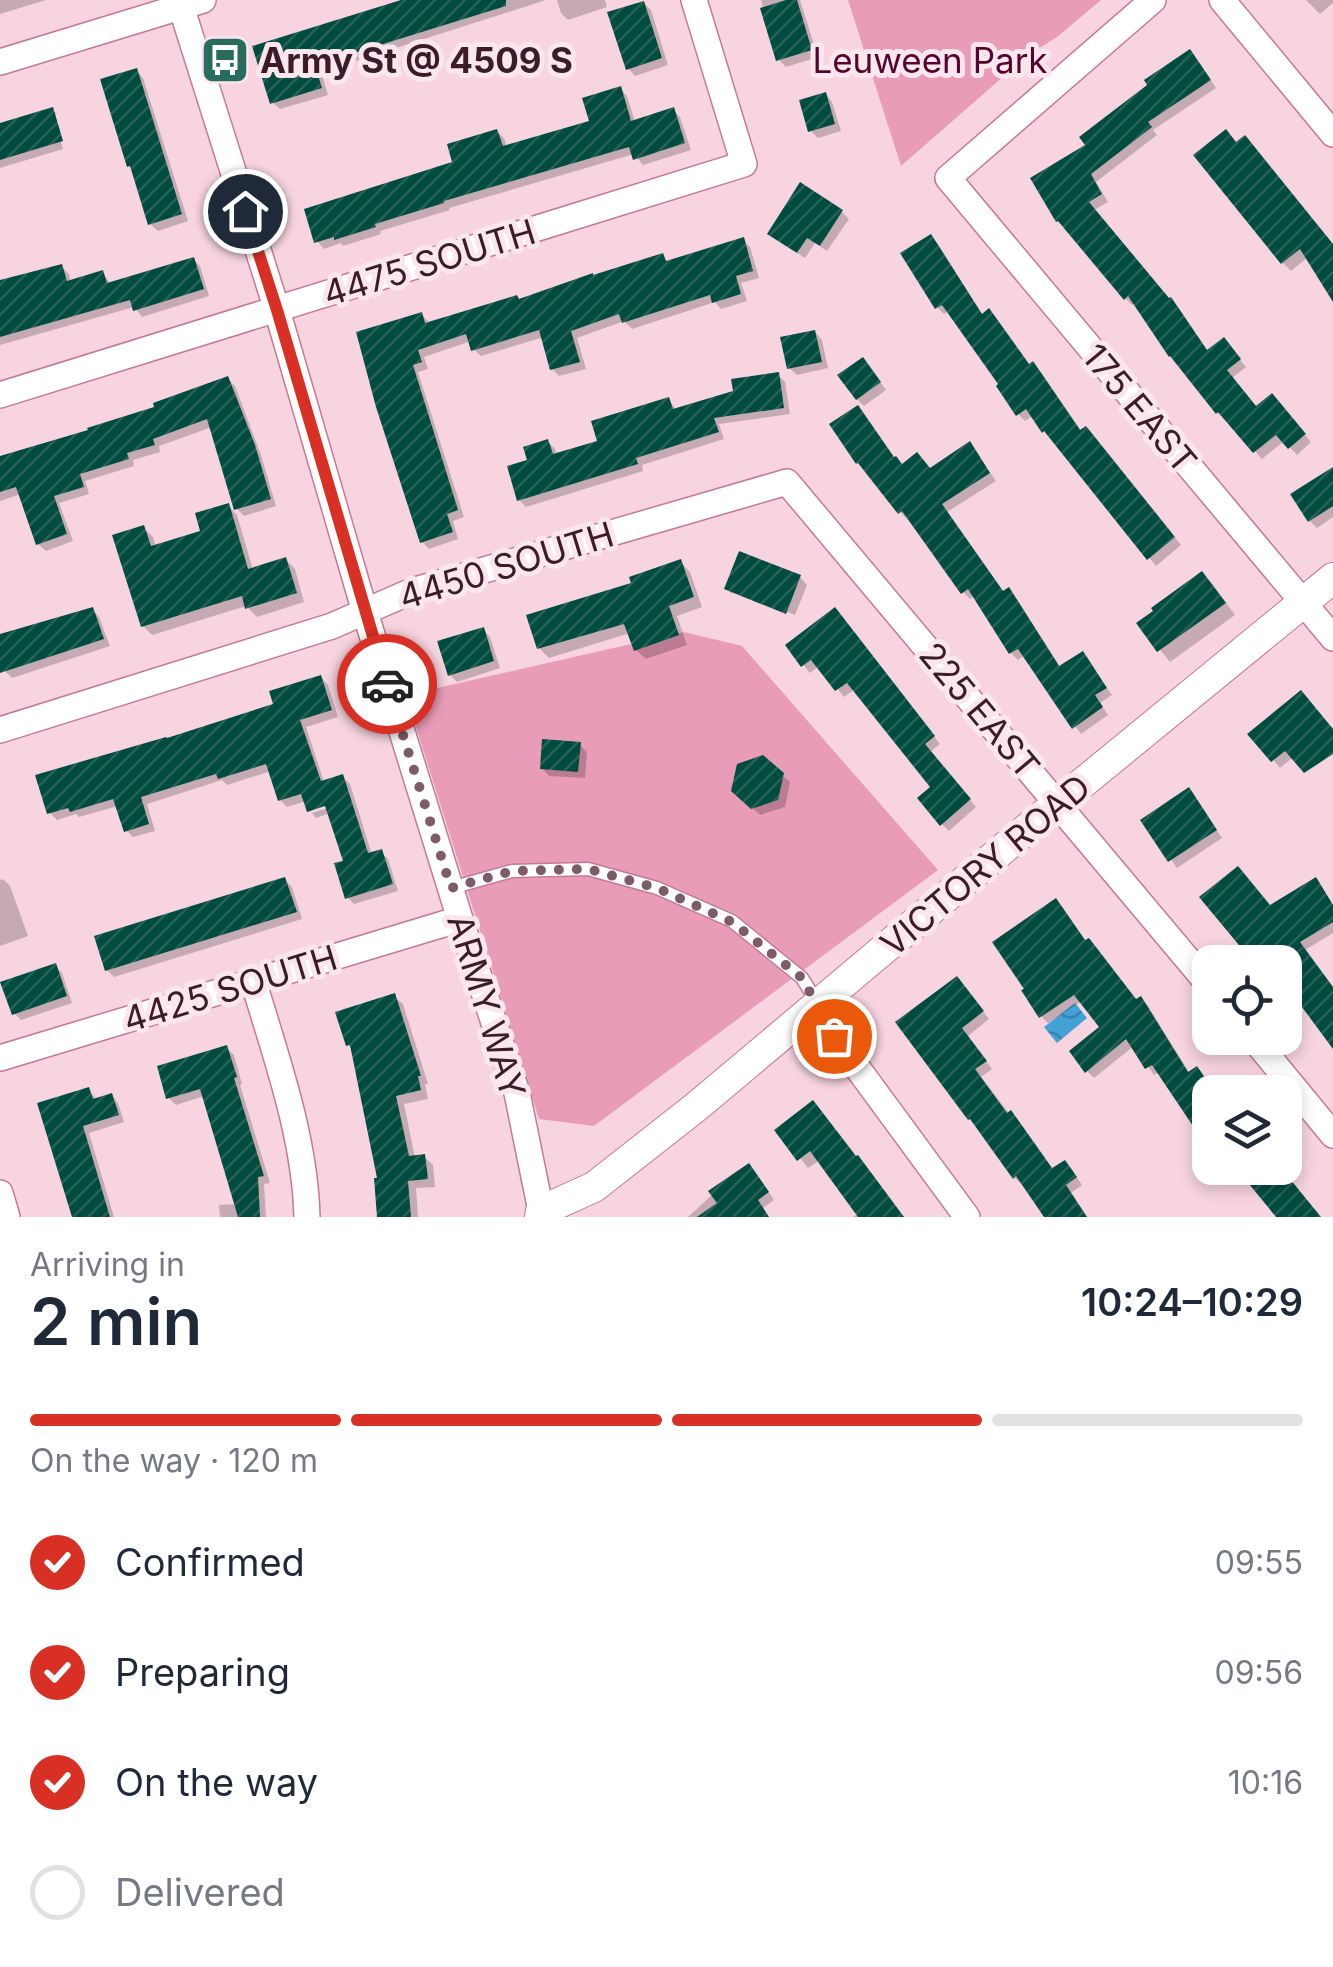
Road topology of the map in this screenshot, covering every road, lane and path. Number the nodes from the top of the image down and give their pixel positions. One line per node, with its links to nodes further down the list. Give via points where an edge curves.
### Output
1 (694, 0): 7 (street, 4475 SOUTH, via 744,164)
2 (1154, 0): 11 (street, 175 EAST, via 948,178)
3 (1222, 0): 6 (street)
4 (188, 2): 5 (street); 7 (street, ARMY WAY)
5 (0, 62)
6 (1333, 134)
7 (277, 310): 8 (street, 4475 SOUTH); 12 (street, ARMY WAY)
8 (0, 396)
9 (787, 482): 12 (street, 4450 SOUTH, via 412,591); 15 (street, 225 EAST)
10 (1333, 578): 11 (street, VICTORY ROAD)
11 (1303, 602): 13 (street, 175 EAST); 15 (street, VICTORY ROAD)
12 (365, 612): 14 (street, 4450 SOUTH); 16 (street, ARMY WAY)
13 (1333, 638)
14 (0, 730)
15 (1058, 803): 18 (street, 225 EAST); 20 (street, VICTORY ROAD)
16 (451, 888): 17 (street, ARMY WAY); 20 (lane, via 512,871 588,869 657,888 732,922 802,978)
17 (460, 918): 19 (street, 4425 SOUTH); 25 (street, ARMY WAY, via 517,1094)
18 (1192, 964)
19 (253, 980): 22 (street, 4425 SOUTH); 27 (street, via 289,1102)
20 (818, 1004): 25 (street, VICTORY ROAD, via 594,1187); 28 (street, via 834,1036)
21 (1266, 1055): 23 (street)
22 (0, 1058)
23 (1333, 1135)
24 (0, 1193): 26 (street)
25 (540, 1214)
26 (6, 1217)
27 (307, 1217)
28 (967, 1217)

